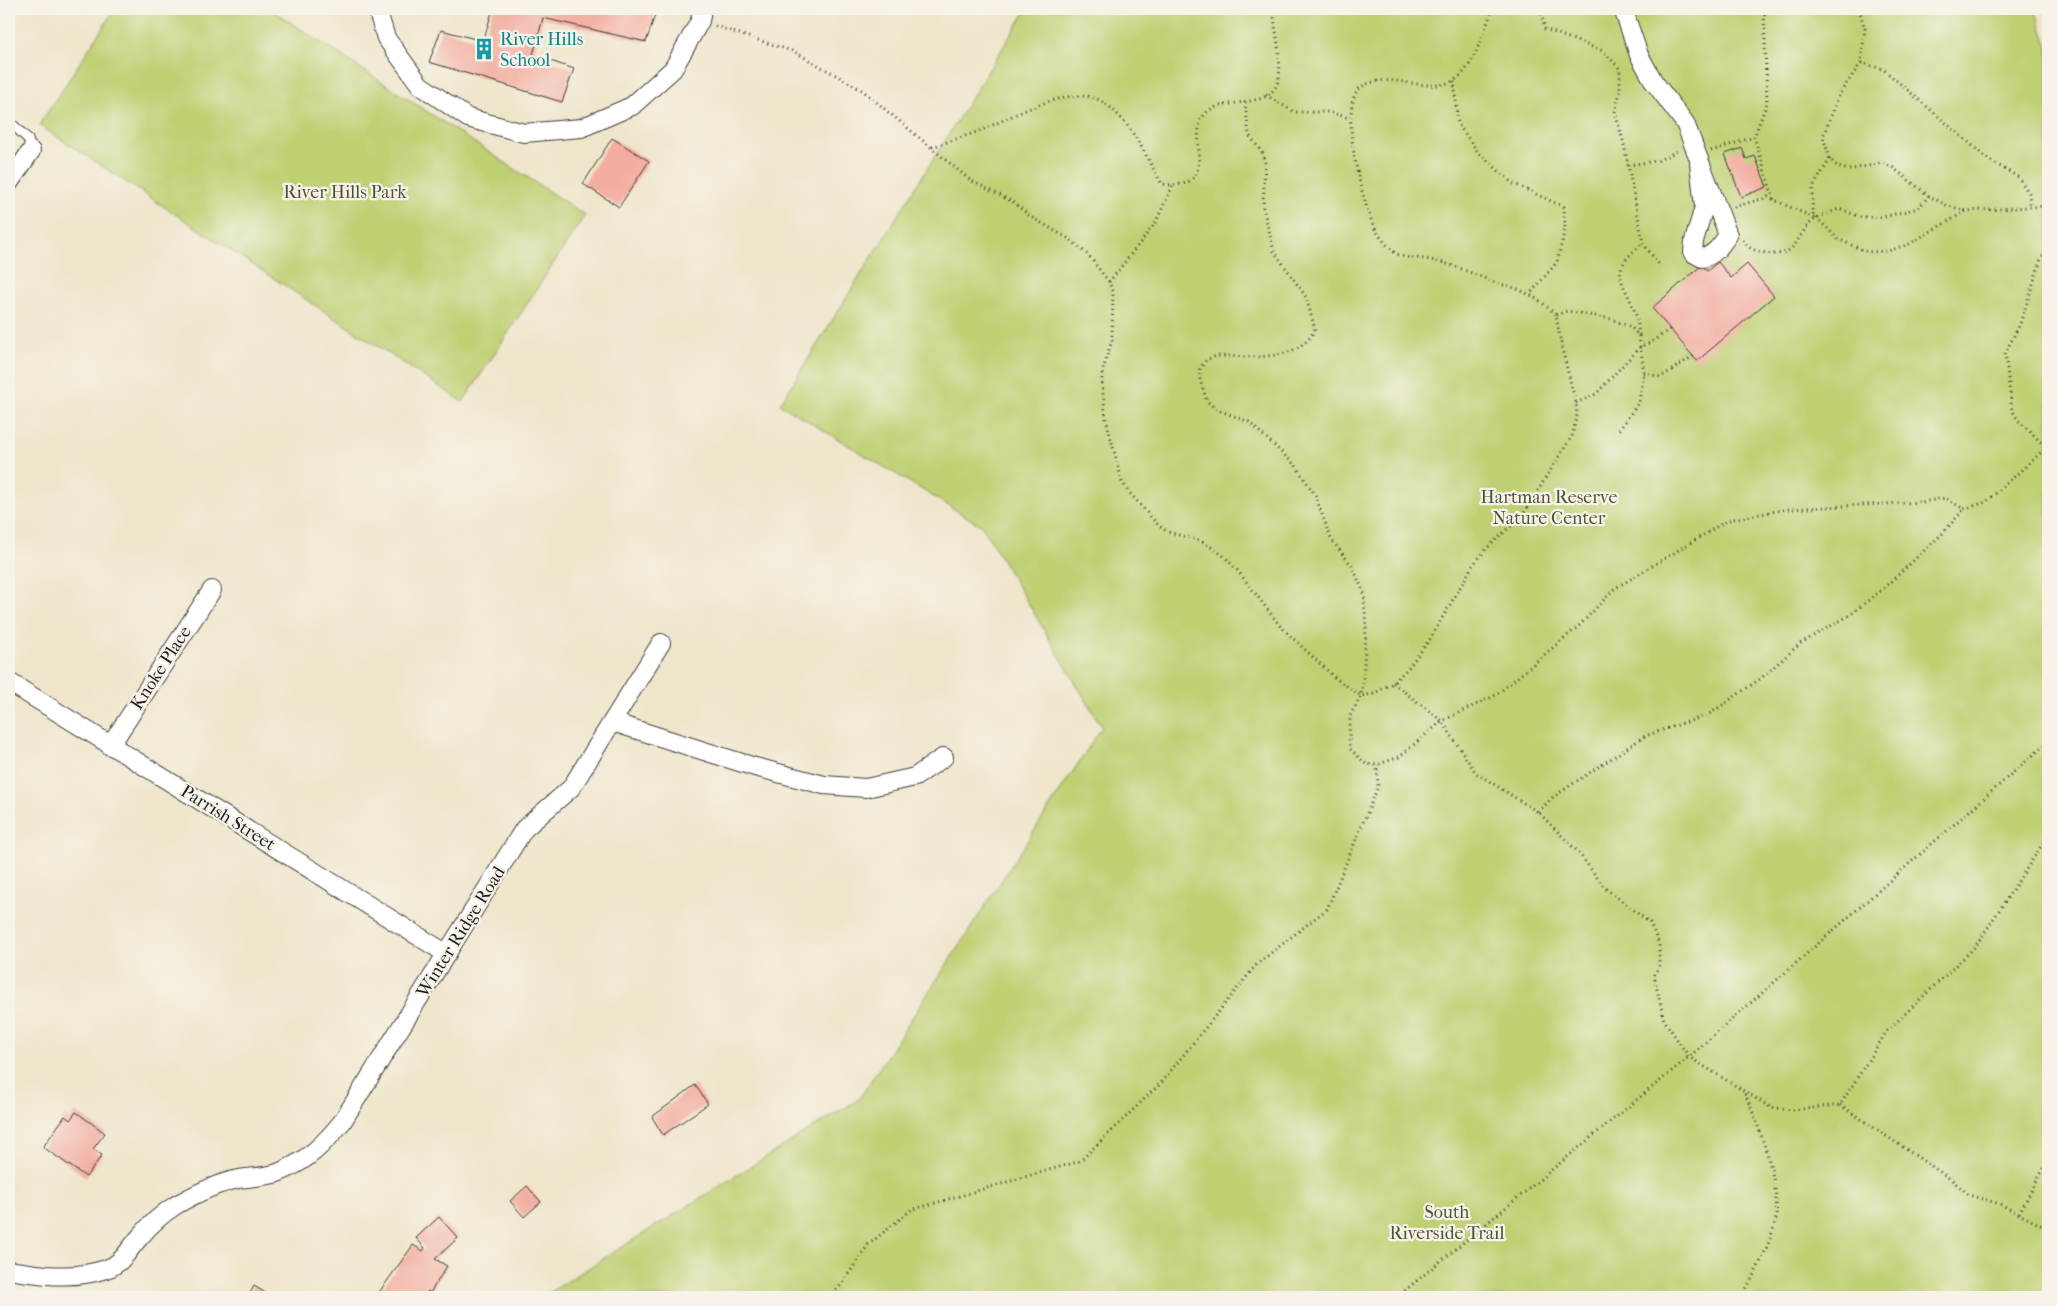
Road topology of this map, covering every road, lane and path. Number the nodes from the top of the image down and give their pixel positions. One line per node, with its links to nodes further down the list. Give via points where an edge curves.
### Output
1 (377, 9): 8 (street, via 386,38 420,85 468,118 524,133 581,128 632,106 673,69)
2 (1273, 9): 11 (path, via 1280,67 1275,88)
3 (1493, 9): 10 (path, via 1474,54)
4 (1540, 9): 21 (path, via 1545,29 1603,51 1620,69 1620,92 1615,112)
5 (1623, 9): 19 (street, via 1639,55 1654,82 1685,123)
6 (1764, 9): 15 (path, via 1767,103)
7 (1859, 9): 9 (path, via 1865,29)
8 (701, 15): 16 (path, via 794,52 862,90)
9 (1861, 63): 20 (path, via 1840,93 1823,137); 26 (path, via 1883,69 1989,160 2018,177 2029,193)
10 (1454, 81): 13 (path, via 1430,85 1385,79 1362,86 1353,94); 36 (path, via 1458,124 1478,152 1512,183 1564,207 1565,229 1557,262)
11 (1266, 95): 12 (path); 13 (path, via 1294,112 1329,112)
12 (1245, 102): 23 (path, via 1212,108 1203,114 1199,168 1184,183); 51 (path, via 1249,135 1262,152 1265,163 1263,207 1274,251 1306,297 1315,329 1310,340 1282,355 1216,356 1206,360 1200,369 1200,380 1207,401 1249,422 1296,466 1315,496 1331,539 1352,566 1364,593 1366,628)
13 (1349, 118): 36 (path, via 1369,210 1377,232 1392,250 1401,257 1433,260)
14 (9, 121): 17 (lane, via 28,139)
15 (1754, 137): 19 (path); 25 (path)
16 (931, 147): 23 (path, via 1061,98 1094,98 1103,102 1127,126 1162,184); 35 (path, via 970,180 1013,202 1031,217 1071,240)
17 (31, 151): 22 (street)
18 (1676, 151): 21 (path, via 1657,161)
19 (1698, 159)
20 (1830, 159): 24 (path, via 1838,167 1849,170 1881,163 1892,167); 30 (path, via 1813,187 1812,213)
21 (1628, 165): 32 (path)
22 (9, 183)
23 (1173, 185): 35 (path, via 1155,224)
24 (1929, 196): 29 (path); 30 (path, via 1918,208 1884,217 1861,217 1839,209)
25 (1774, 200): 27 (path, via 1768,198); 30 (path)
26 (2030, 206): 28 (path, via 2046,206); 29 (path)
27 (1732, 208)
28 (2048, 210)
29 (1966, 211): 30 (path, via 1909,244 1888,251 1866,252 1838,239)
30 (1816, 219): 31 (path, via 1789,252 1778,255 1756,252)
31 (1742, 239)
32 (1643, 242): 34 (path); 39 (path, via 1622,267 1620,282 1636,316)
33 (2048, 247): 45 (path, via 2020,324 2005,354 2012,410)
34 (1661, 268)
35 (1109, 282): 51 (path, via 1113,294 1112,340 1102,385 1106,419 1122,482 1159,526 1168,532 1202,541 1223,555 1281,627 1334,677)
36 (1530, 294): 37 (path)
37 (1556, 315): 39 (path, via 1567,311 1611,318 1631,327); 43 (path)
38 (1670, 329): 40 (path)
39 (1639, 336): 40 (path)
40 (1641, 346): 42 (path); 43 (path, via 1596,394)
41 (1693, 356): 42 (path, via 1661,376)
42 (1644, 373): 44 (path, via 1639,402)
43 (1576, 403): 50 (path, via 1572,436 1522,516 1472,566 1430,638)
44 (1617, 433)
45 (2047, 449): 46 (path, via 1986,502)
46 (1964, 509): 52 (path, via 1945,498 1787,510 1728,520 1614,590 1580,625 1496,695); 58 (path, via 1884,588 1850,615 1802,643 1760,679 1708,715 1645,736 1553,797)
47 (212, 590): 55 (street, Knoke Place)
48 (661, 643): 53 (street, Winter Ridge Road)
49 (9, 682): 55 (street, Parrish Street)
50 (1393, 683): 51 (path); 52 (path)
51 (1362, 696): 57 (path, via 1350,716 1350,749 1366,764)
52 (1442, 721): 57 (path, via 1399,757); 58 (path, via 1476,773)
53 (612, 722): 56 (street, via 824,785 866,788 915,777); 60 (street, Winter Ridge Road, via 571,788 524,830)
54 (2048, 742): 61 (path)
55 (110, 746): 60 (street, Parrish Street)
56 (944, 757)
57 (1377, 765): 68 (path, via 1378,787 1326,909 1257,964 1160,1084 1080,1162 910,1210 868,1245)
58 (1538, 812): 61 (path, via 1578,852 1605,888 1650,923 1659,944 1659,966 1654,976 1664,1020)
59 (2048, 836): 63 (path, via 1975,948 1887,1031)
60 (447, 954): 67 (street, Winter Ridge Road, via 342,1122 308,1157 279,1173 222,1184 175,1206 109,1268 71,1277)
61 (1689, 1057): 62 (path); 69 (path)
62 (1744, 1091): 63 (path, via 1770,1106 1785,1109); 70 (path, via 1767,1153 1776,1196 1776,1217)
63 (1840, 1105): 65 (path, via 1952,1180 1969,1195)
64 (2048, 1161): 65 (path)
65 (2019, 1213): 66 (path)
66 (2048, 1229)
67 (9, 1270)
68 (829, 1297)
69 (1397, 1297)
70 (1740, 1297)

